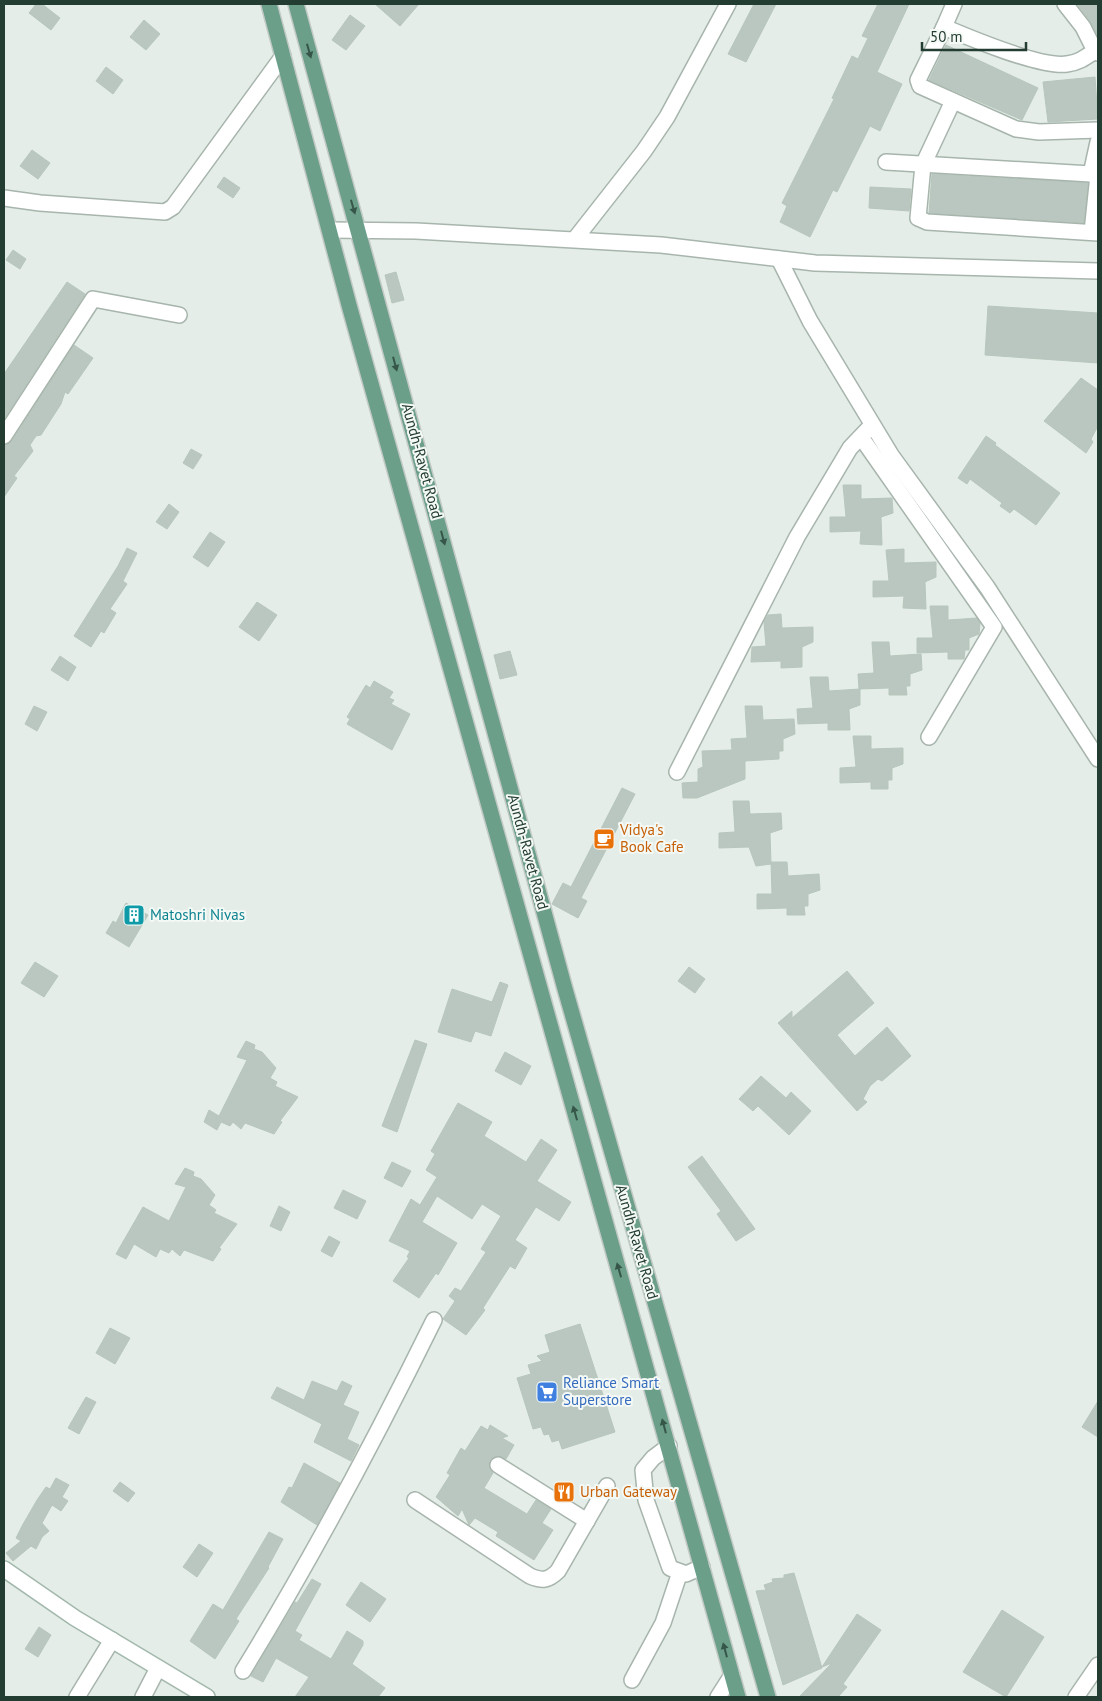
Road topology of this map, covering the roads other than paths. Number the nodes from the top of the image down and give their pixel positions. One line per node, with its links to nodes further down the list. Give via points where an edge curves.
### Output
1 (269, 4): 8 (main road, Aundh-Ravet Road)
2 (296, 4): 16 (main road, Aundh-Ravet Road, one-way to 16)
3 (728, 4): 19 (street, via 667,117)
4 (954, 4): 6 (street)
5 (1065, 4): 7 (street)
6 (944, 27): 7 (street, via 1052,64 1080,61); 9 (street, via 918,82 920,86)
7 (1096, 52)
8 (283, 56): 15 (street, via 173,207 165,212 40,204); 17 (main road, Aundh-Ravet Road)
9 (953, 101): 10 (street, via 1024,131); 13 (street)
10 (1098, 130)
11 (1098, 142): 14 (street)
12 (886, 162): 13 (street)
13 (923, 165): 14 (street); 18 (street, via 917,214 921,220)
14 (1091, 174): 18 (street, via 1098,175)
15 (4, 198)
16 (359, 229): 17 (street); 19 (street); 49 (main road, Aundh-Ravet Road, one-way to 49, via 568,998)
17 (330, 230): 30 (main road, Aundh-Ravet Road, one-way to 17)
18 (1095, 232)
19 (575, 239): 20 (street, via 660,244)
20 (779, 259): 21 (street, via 815,263); 23 (street, via 810,321)
21 (1098, 271)
22 (179, 315): 24 (street, via 93,299)
23 (872, 425): 25 (street); 27 (street, via 987,587)
24 (4, 436)
25 (861, 437): 26 (street, via 994,627); 28 (street, via 835,470 797,537)
26 (929, 737)
27 (1098, 758)
28 (677, 772)
29 (434, 1320): 40 (street, via 294,1589)
30 (669, 1446): 35 (main road, Aundh-Ravet Road); 37 (street, via 643,1470 644,1482 646,1500 664,1554 670,1568)
31 (498, 1465): 34 (street)
32 (607, 1486): 34 (street)
33 (415, 1500): 34 (street, via 541,1581 551,1579 558,1571)
34 (587, 1521)
35 (702, 1567): 37 (street, via 686,1574); 42 (main road, Aundh-Ravet Road, one-way to 35)
36 (4, 1569): 38 (street)
37 (680, 1572): 43 (street, via 663,1623)
38 (112, 1640): 39 (street); 44 (street)
39 (158, 1668): 45 (street); 46 (street)
40 (243, 1671)
41 (1096, 1673): 50 (street)
42 (732, 1674): 47 (street); 48 (main road, Aundh-Ravet Road)
43 (632, 1680)
44 (77, 1697)
45 (142, 1697)
46 (207, 1697)
47 (718, 1697)
48 (738, 1697)
49 (768, 1697)
50 (1076, 1697)

